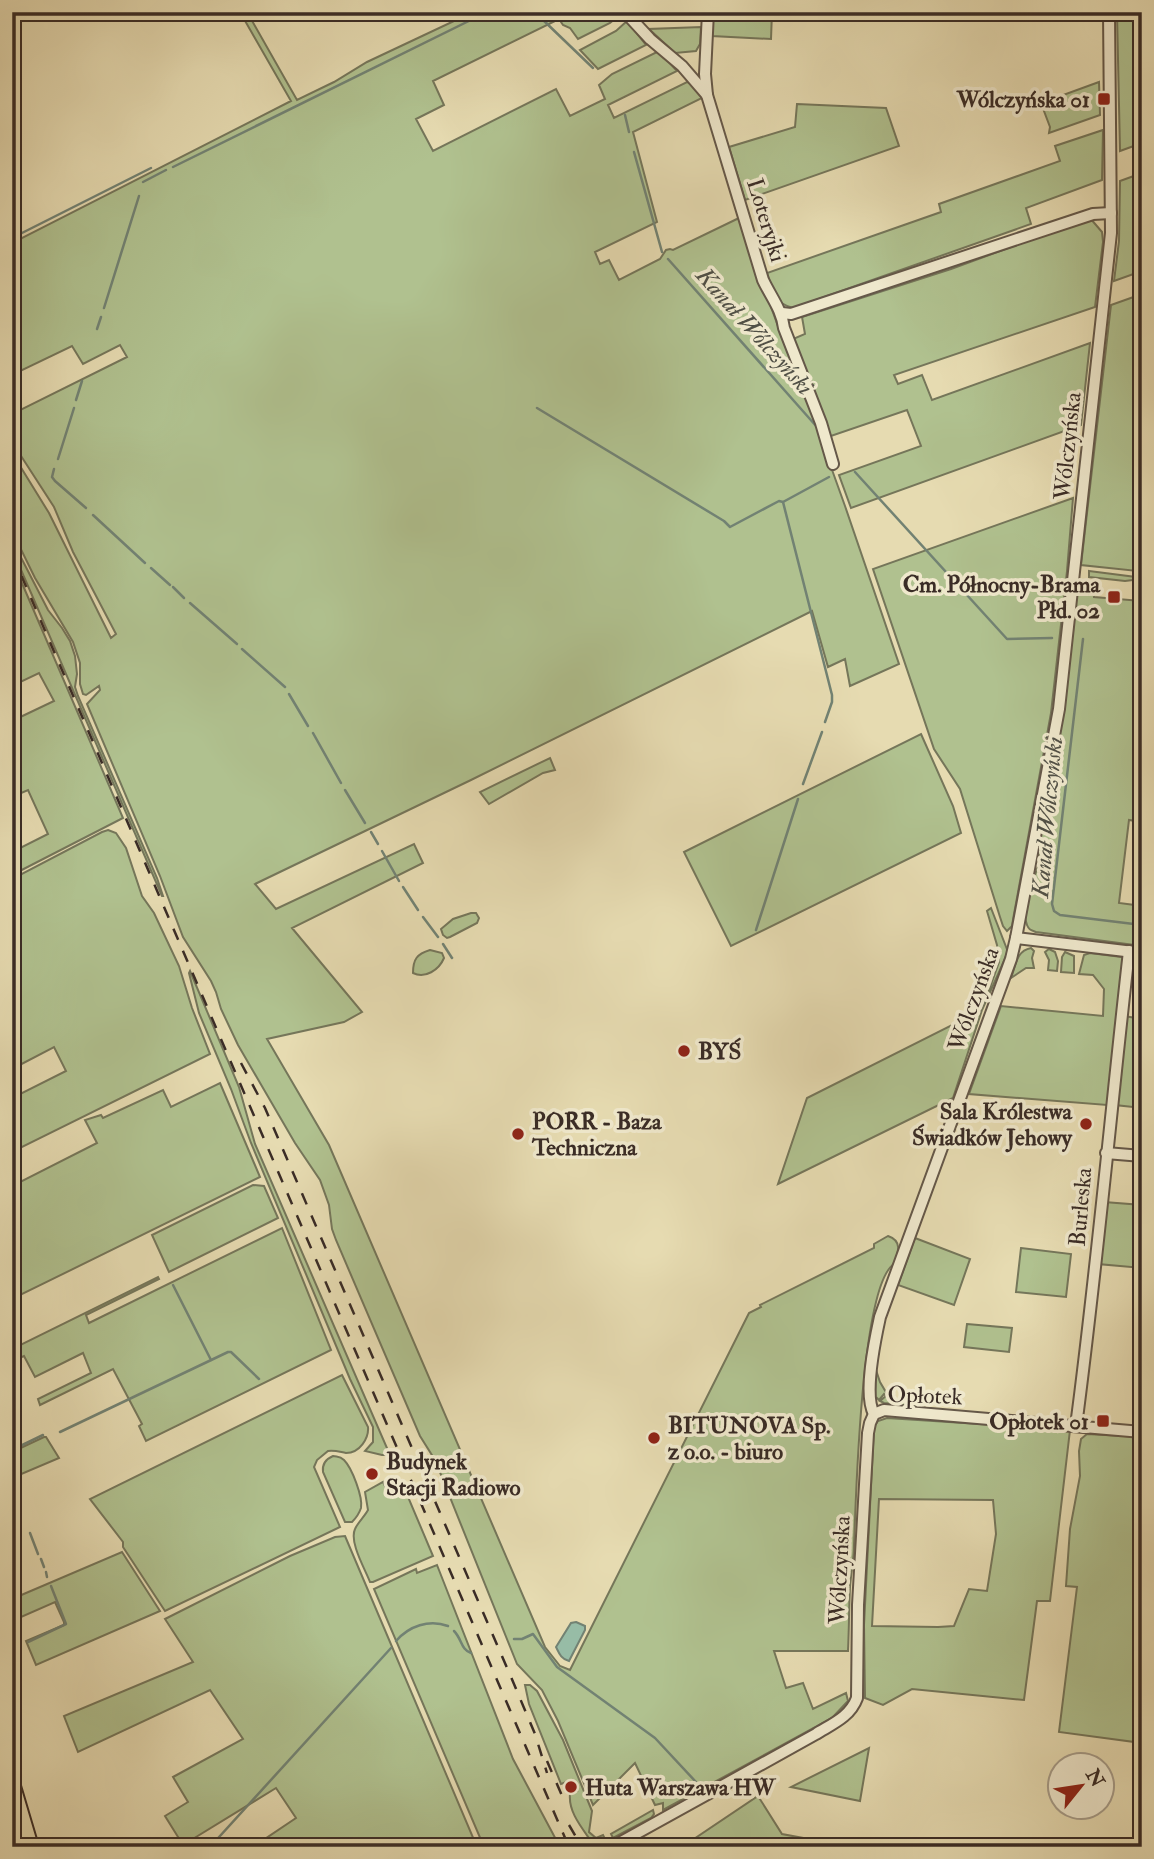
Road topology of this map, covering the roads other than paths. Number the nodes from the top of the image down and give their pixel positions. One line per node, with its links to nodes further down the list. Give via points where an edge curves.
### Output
1 (625, 12): 4 (street, Loteryjki)
2 (708, 12): 4 (street)
3 (1110, 12): 5 (street, Wólczyńska)
4 (708, 95): 6 (street, Loteryjki, via 763,280)
5 (1111, 213): 6 (street, via 1093,214 791,314); 8 (street, Wólczyńska, via 1059,709)
6 (782, 313): 7 (street, Loteryjki)
7 (832, 464)
8 (1016, 938): 9 (street); 13 (street, Wólczyńska, via 880,1317 871,1369)
9 (1129, 951): 10 (street); 11 (street, Burleska)
10 (1142, 953)
11 (1106, 1153): 12 (street); 14 (street, Burleska)
12 (1142, 1156)
13 (874, 1415): 14 (street, Opłotek, via 884,1410); 18 (street, Wólczyńska, via 868,1433 858,1605 858,1698 854,1707 816,1734)
14 (1076, 1426): 15 (street, Opłotek)
15 (1142, 1432)
16 (12, 1783): 17 (main road)
17 (31, 1847)
18 (612, 1847)

